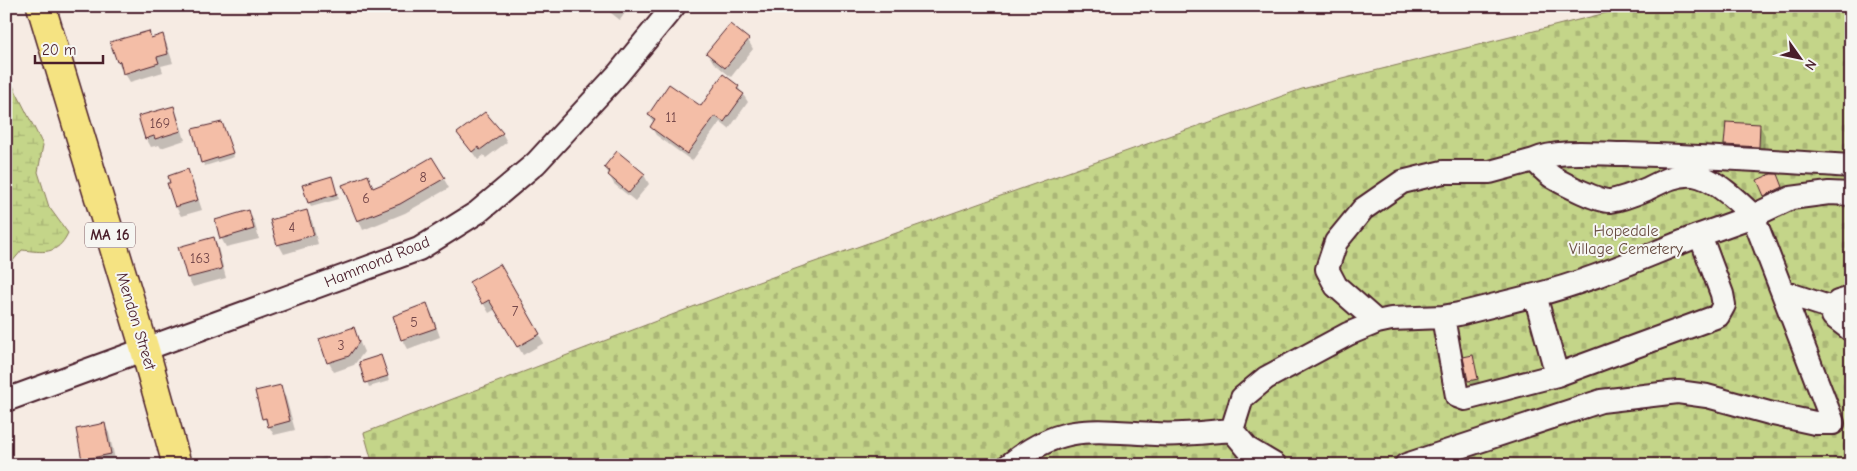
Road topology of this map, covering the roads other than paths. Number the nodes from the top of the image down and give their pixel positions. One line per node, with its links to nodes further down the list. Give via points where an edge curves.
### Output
1 (41, 6): 14 (main road, Mendon Street / MA 16)
2 (674, 6): 14 (street, Hammond Road, via 618,74 536,163 478,212 419,249)
3 (1534, 160): 4 (street, via 1545,155 1605,154); 6 (street, via 1552,178 1608,202 1667,179 1696,176 1720,187); 12 (street, via 1490,172 1444,172 1402,182 1363,209 1336,242 1326,269 1336,286)
4 (1851, 166)
5 (1851, 194): 6 (street, via 1828,193 1791,198)
6 (1753, 216): 7 (street); 8 (street)
7 (1700, 235): 9 (street, via 1627,265); 15 (street, via 1722,294 1724,305 1718,316)
8 (1783, 292): 10 (street); 17 (street, via 1787,308)
9 (1534, 295): 11 (street); 15 (street)
10 (1841, 303): 13 (street, via 1833,316)
11 (1443, 316): 12 (street); 15 (street, via 1457,396 1465,399)
12 (1377, 322): 18 (street, via 1266,378 1242,398)
13 (1851, 330)
14 (145, 350): 16 (street, Hammond Road); 19 (main road, Mendon Street / MA 16)
15 (1557, 375)
16 (6, 400)
17 (1842, 424): 22 (street, via 1815,423 1678,392 1601,401)
18 (1232, 430): 20 (street, via 1061,434); 21 (street, via 1248,449)
19 (177, 465)
20 (1010, 465)
21 (1275, 465)
22 (1406, 465)

